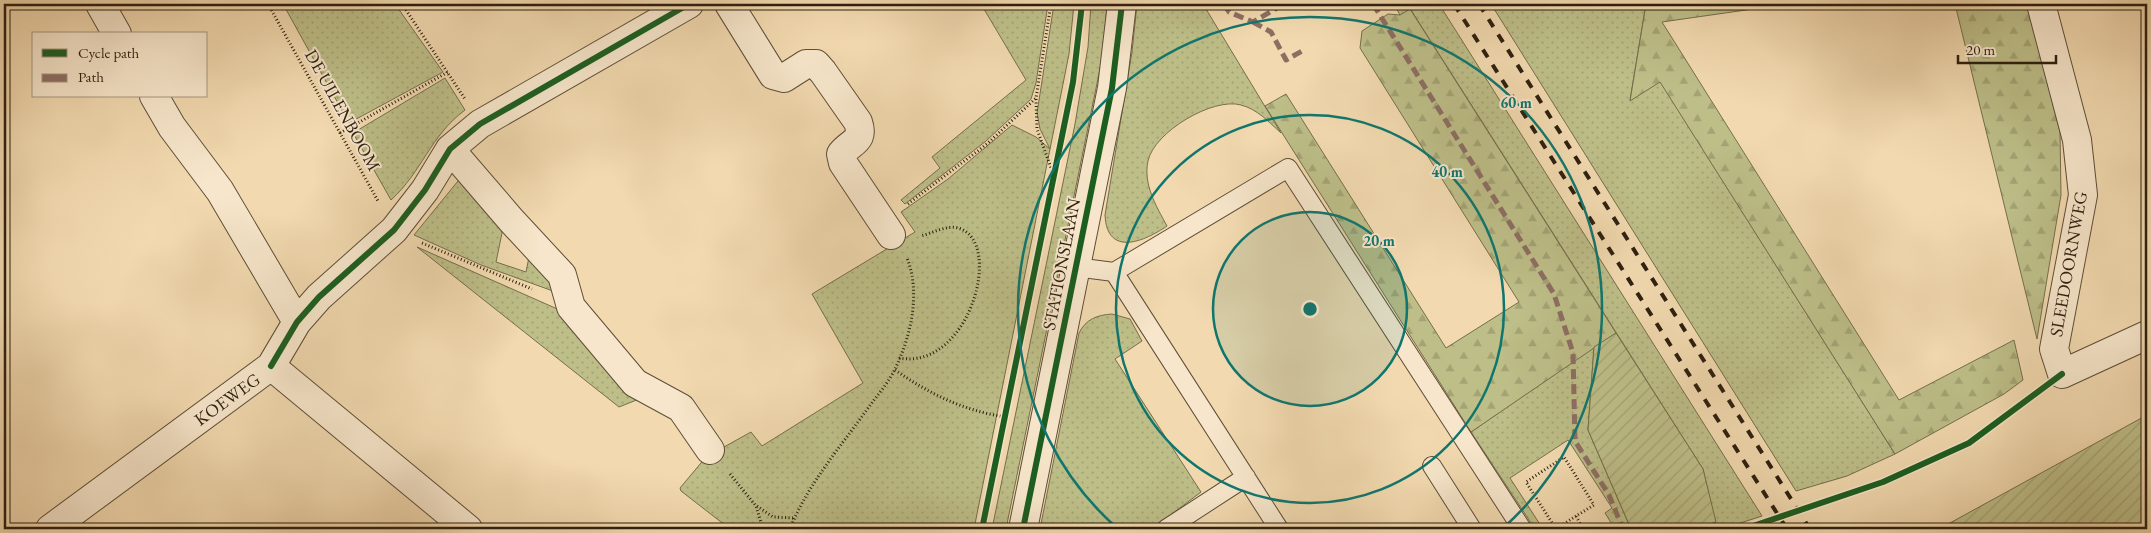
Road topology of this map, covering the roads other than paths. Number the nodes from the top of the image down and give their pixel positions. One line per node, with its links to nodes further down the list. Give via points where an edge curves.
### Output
1 (100, 4): 6 (street)
2 (689, 4): 8 (street, via 480,124)
3 (729, 4): 9 (street, via 773,75 784,78 806,64 816,64 823,72 861,131 859,138 841,154 843,163)
4 (1122, 4): 10 (street, STATIONSLAAN, via 1112,88)
5 (2041, 4): 13 (street, SLEEDOORNWEG, via 2078,140 2083,195 2054,349 2062,374)
6 (116, 32)
7 (155, 98): 12 (street, via 172,127 220,191)
8 (450, 149): 12 (street, via 425,190 394,230 319,296); 15 (street, via 562,275 570,307 635,383 681,408)
9 (891, 235)
10 (1076, 267): 11 (lane); 20 (street, STATIONSLAAN)
11 (1114, 272): 17 (lane); 24 (lane, via 1288,168)
12 (297, 322): 14 (street)
13 (2147, 335)
14 (272, 366): 18 (street, KOEWEG); 19 (street, KOEWEG)
15 (710, 450)
16 (1432, 466): 23 (lane)
17 (1246, 477): 21 (lane); 22 (lane)
18 (50, 529)
19 (468, 529)
20 (1022, 529)
21 (1166, 529)
22 (1279, 529)
23 (1472, 529)
24 (1522, 529)

